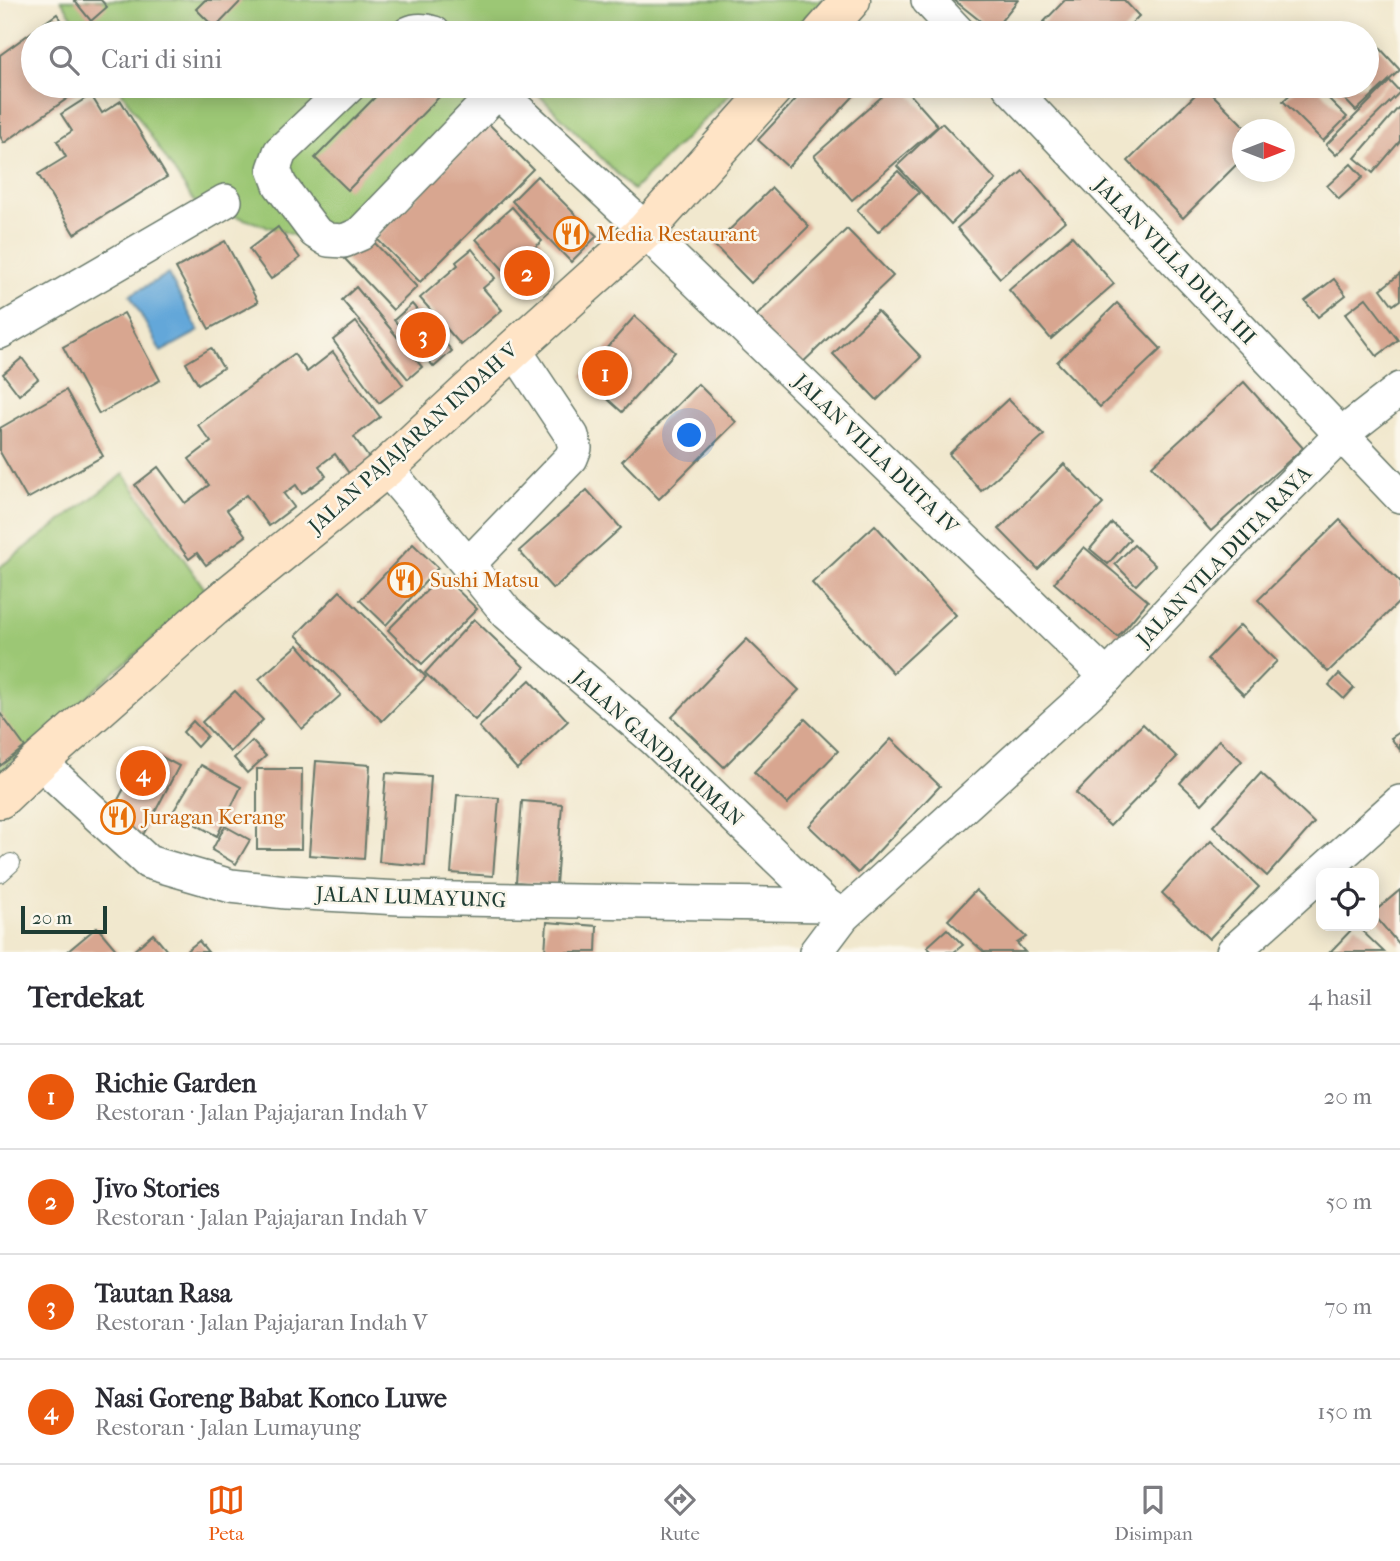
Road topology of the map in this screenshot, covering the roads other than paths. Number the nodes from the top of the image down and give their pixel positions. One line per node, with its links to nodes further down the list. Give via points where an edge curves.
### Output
1 (851, 0): 3 (street)
2 (928, 0): 4 (street)
3 (832, 21)
4 (948, 21)
5 (336, 98): 6 (street, via 280,152 274,169 280,185 315,232 328,240 344,241 360,234)
6 (486, 98)
7 (506, 98): 11 (street, JALAN VILLA DUTA IV)
8 (764, 98): 11 (street, JALAN PAJAJARAN INDAH V)
9 (1020, 98): 15 (street, JALAN VILLA DUTA III)
10 (225, 201): 12 (street)
11 (646, 230): 13 (street, JALAN PAJAJARAN INDAH V); 19 (street, JALAN VILLA DUTA IV)
12 (0, 332)
13 (514, 349): 16 (street, JALAN PAJAJARAN INDAH V); 18 (street, via 572,436 575,448)
14 (1400, 388): 15 (street, JALAN VILA DUTA RAYA)
15 (1341, 435): 17 (street, JALAN VILLA DUTA III); 19 (street, JALAN VILA DUTA RAYA)
16 (386, 468): 18 (street, JALAN GANDARUMAN); 20 (street, JALAN PAJAJARAN INDAH V, via 214,608)
17 (1400, 496)
18 (472, 571): 23 (street, JALAN GANDARUMAN, via 507,613 654,739)
19 (1107, 677): 23 (street, JALAN VILA DUTA RAYA)
20 (42, 759): 21 (street, JALAN PAJAJARAN INDAH V); 23 (street, JALAN LUMAYUNG, via 148,862 231,886 400,898)
21 (0, 799)
22 (1400, 802): 25 (street)
23 (834, 911): 24 (street, JALAN VILA DUTA RAYA)
24 (816, 952)
25 (1233, 952)

